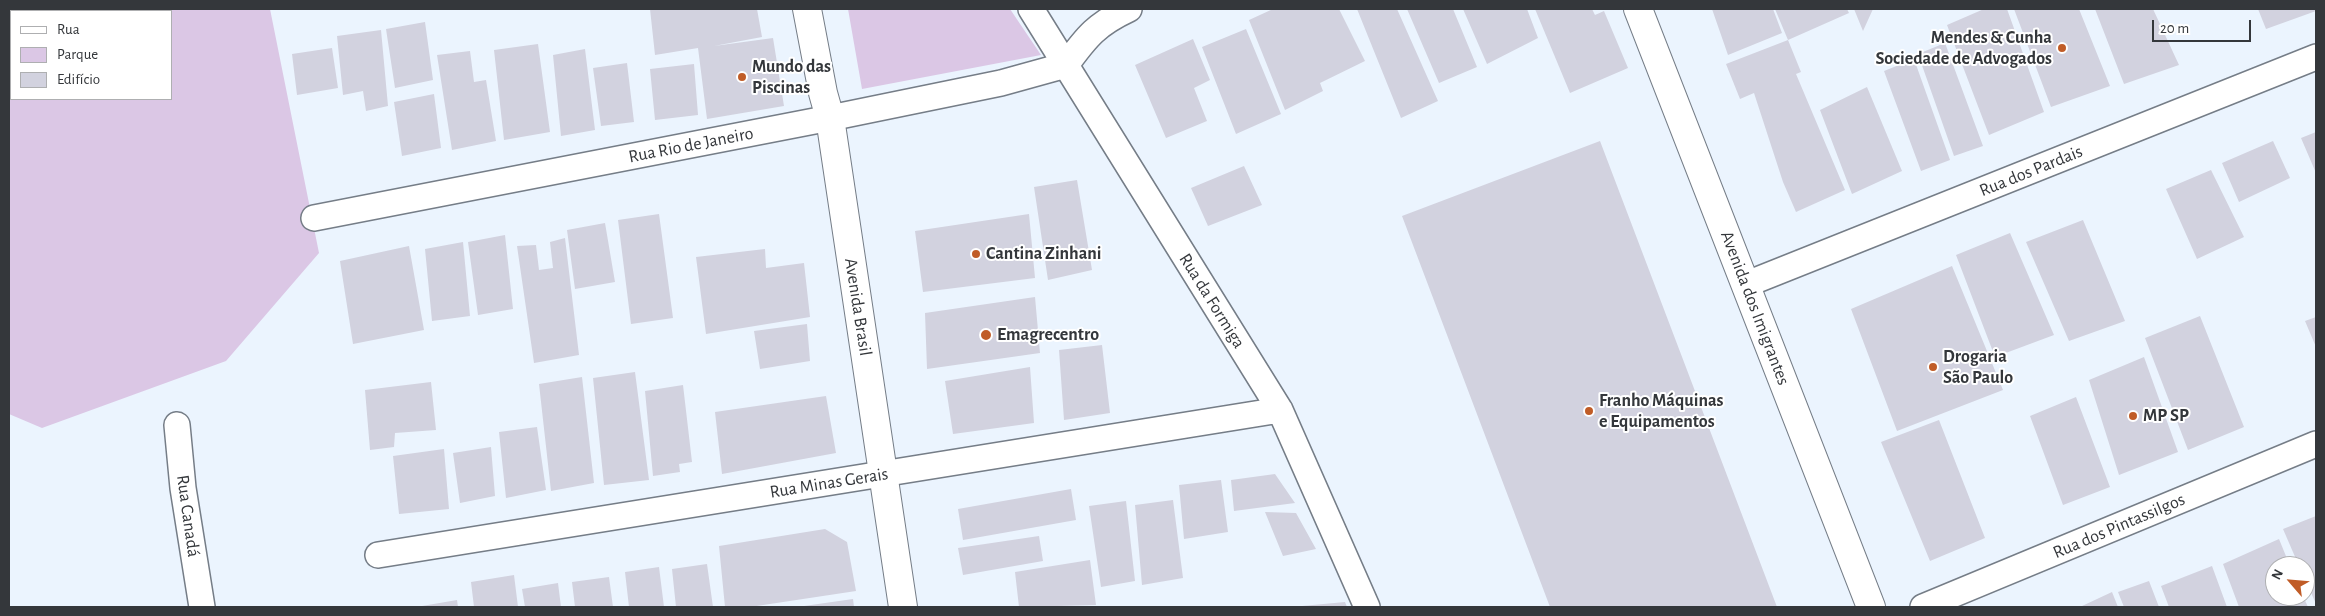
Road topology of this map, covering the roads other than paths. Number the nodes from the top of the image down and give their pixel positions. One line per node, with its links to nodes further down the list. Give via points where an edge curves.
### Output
1 (807, 9): 7 (main road, Avenida Brasil)
2 (1031, 9): 6 (street, Rua da Formiga)
3 (1129, 9): 6 (street, via 1086,36)
4 (1638, 9): 9 (main road, Avenida dos Imigrantes)
5 (2316, 57): 9 (street, Rua dos Pardais)
6 (1066, 65): 7 (street, Rua Rio de Janeiro, via 1001,83); 10 (street, Rua da Formiga)
7 (830, 118): 8 (street, Rua Rio de Janeiro); 13 (main road, Avenida Brasil)
8 (314, 218)
9 (1747, 284): 18 (main road, Avenida dos Imigrantes)
10 (1280, 410): 13 (street, Rua Minas Gerais); 17 (street, Rua da Formiga)
11 (177, 425): 15 (street, Rua Canadá, via 183,488)
12 (2316, 444): 19 (street, Rua dos Pintassilgos)
13 (883, 475): 14 (street, Rua Minas Gerais); 16 (main road, Avenida Brasil)
14 (378, 555)
15 (202, 607)
16 (903, 607)
17 (1367, 607)
18 (1871, 607)
19 (1923, 607)

